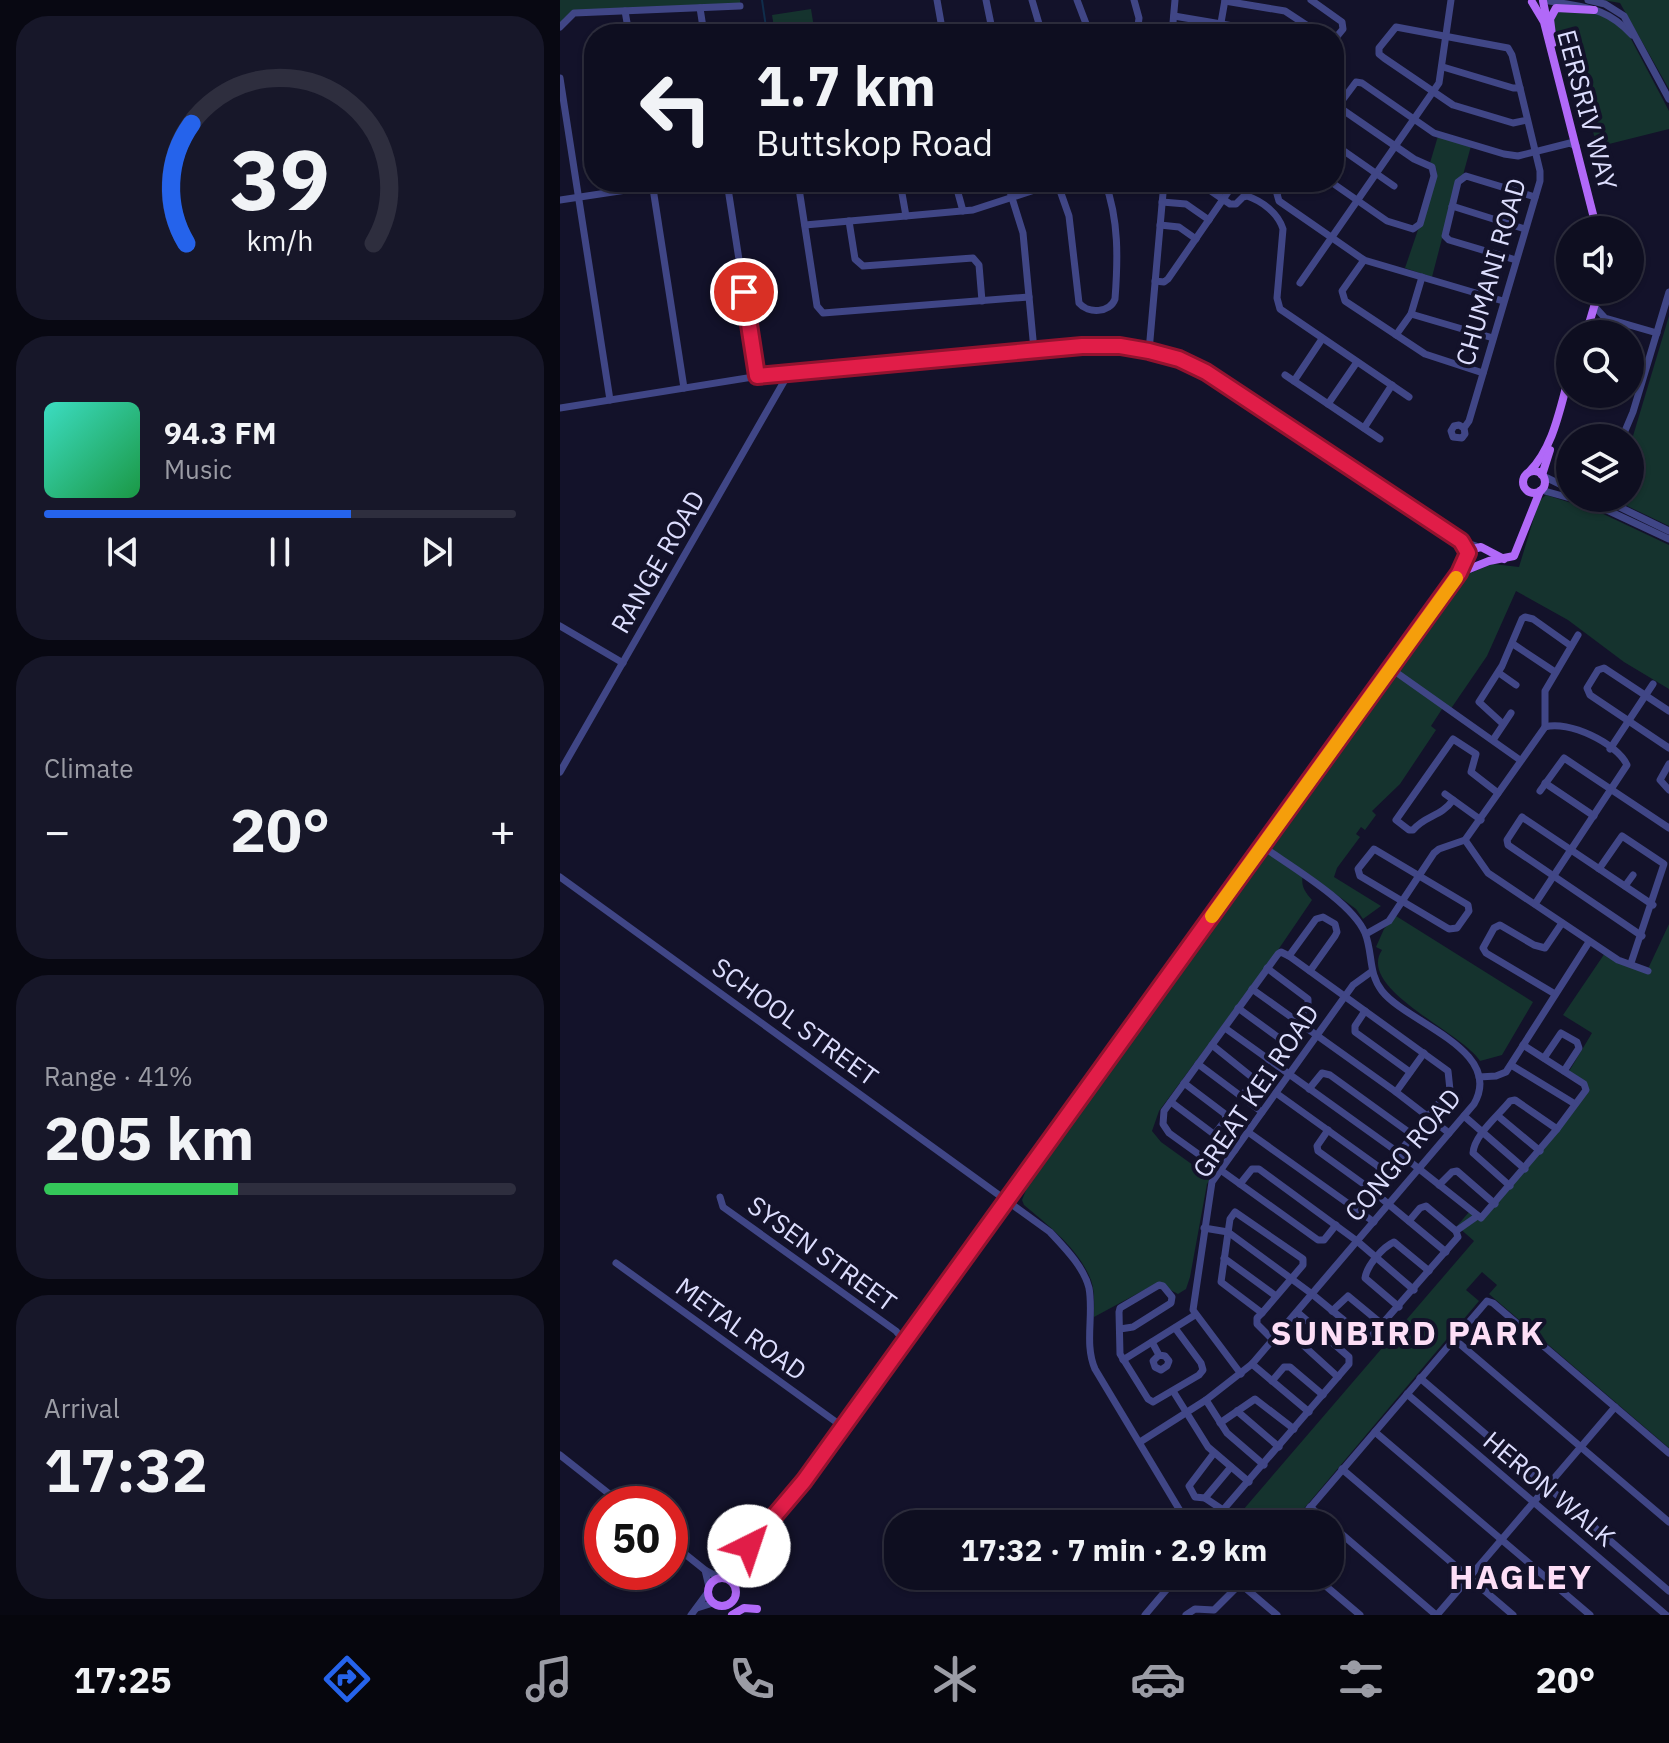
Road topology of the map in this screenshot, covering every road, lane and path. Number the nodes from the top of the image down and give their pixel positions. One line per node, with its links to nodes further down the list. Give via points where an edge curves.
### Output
1 (937, 0): 21 (street)
2 (986, 0): 22 (street)
3 (1032, 0): 23 (street)
4 (1077, 0): 24 (street)
5 (1134, 0): 25 (street)
6 (1175, 0): 17 (street)
7 (1225, 0): 18 (street); 28 (street, via 1284,10)
8 (1311, 0): 29 (street)
9 (1451, 0): 31 (street)
10 (1544, 0): 12 (main road); 15 (street); 33 (main road, EERSRIV WAY)
11 (1588, 0): 32 (street, via 1619,12)
12 (1530, 1): 43 (main road, EERSRIV WAY, via 1544,22)
13 (740, 6): 14 (street)
14 (700, 8): 16 (street); 20 (street)
15 (1594, 10): 32 (street, via 1620,21); 33 (main road, via 1556,8 1550,19)
16 (625, 11): 19 (street); 30 (street, via 574,13)
17 (1174, 16): 18 (street); 26 (street)
18 (1221, 23): 27 (street)
19 (627, 24)
20 (702, 24)
21 (941, 24)
22 (991, 24)
23 (1039, 24)
24 (1086, 24)
25 (1138, 24)
26 (1173, 24)
27 (1226, 24)
28 (1305, 24)
29 (1342, 24)
30 (560, 27)
31 (1447, 35): 34 (street); 36 (street, CHUMANI ROAD, via 1505,46); 37 (street, via 1396,27 1379,48 1379,54)
32 (1637, 40): 39 (street)
33 (1553, 43): 75 (main road, EERSRIV WAY)
34 (1443, 67): 36 (street); 37 (street)
35 (560, 78): 66 (street)
36 (1520, 88): 42 (street, CHUMANI ROAD)
37 (1433, 92): 41 (street); 42 (street, via 1453,105 1513,123)
38 (1344, 97): 41 (street, via 1356,82 1362,83)
39 (1669, 99)
40 (1344, 111): 44 (street)
41 (1414, 119): 44 (street); 46 (street, via 1434,133 1504,154)
42 (1527, 120): 46 (street, CHUMANI ROAD)
43 (1574, 142): 46 (street); 74 (main road, EERSRIV WAY)
44 (1395, 146): 47 (street); 69 (street, via 1434,169 1420,224 1413,229 1387,221)
45 (1344, 151): 47 (street)
46 (1536, 152): 65 (street, CHUMANI ROAD, via 1541,175)
47 (1376, 173): 48 (street); 69 (street)
48 (1394, 186)
49 (1344, 191): 69 (street)
50 (610, 192): 66 (street)
51 (653, 192): 111 (street)
52 (729, 192): 108 (street)
53 (800, 192): 78 (street)
54 (902, 192): 73 (street)
55 (958, 192): 72 (street)
56 (1011, 192): 64 (street)
57 (1028, 192): 64 (street)
58 (1061, 192): 59 (street, via 1080,306 1088,310 1107,309 1115,299 1117,238)
59 (1108, 192)
60 (1163, 192): 70 (street)
61 (1213, 192): 67 (street)
62 (1228, 192): 67 (street)
63 (1278, 192): 81 (street, via 1279,201)
64 (1013, 197): 72 (street); 89 (street, via 1023,233)
65 (1535, 197): 71 (street, via 1466,176 1458,182); 80 (street, CHUMANI ROAD)
66 (579, 198): 68 (street); 113 (street)
67 (1223, 199): 76 (street); 101 (street, via 1233,205 1252,197 1279,219 1283,229 1278,307)
68 (560, 200)
69 (1357, 200): 81 (street)
70 (1162, 202): 76 (street, via 1186,204); 79 (street)
71 (1452, 206): 80 (street); 84 (street, via 1444,230 1447,239)
72 (963, 211): 73 (street)
73 (906, 216): 77 (street)
74 (1595, 216)
75 (1596, 216)
76 (1209, 220): 82 (street)
77 (849, 221): 78 (street); 90 (street, via 855,259 863,266 973,258 979,265)
78 (805, 225): 90 (street, via 817,306 823,313)
79 (1160, 225): 82 (street, via 1179,227); 86 (street)
80 (1525, 229): 84 (street, CHUMANI ROAD)
81 (1332, 237): 83 (street); 87 (street)
82 (1196, 239): 86 (street, via 1167,281)
83 (1364, 260): 85 (street); 99 (street, via 1342,291 1343,299)
84 (1516, 260): 91 (street, CHUMANI ROAD)
85 (1422, 277): 91 (street); 94 (street)
86 (1155, 281): 103 (street)
87 (1300, 283)
88 (1669, 292): 98 (street)
89 (1029, 297): 90 (street); 102 (street)
90 (982, 301)
91 (1503, 301): 100 (street, CHUMANI ROAD)
92 (1595, 304): 93 (main road)
93 (1595, 307): 95 (street); 96 (main road)
94 (1411, 314): 99 (street); 100 (street)
95 (1605, 318): 97 (street); 98 (street)
96 (1591, 320)
97 (1598, 320)
98 (1657, 333): 118 (street)
99 (1396, 335): 106 (street, via 1430,357)
100 (1493, 338): 106 (street, CHUMANI ROAD)
101 (1322, 339): 104 (street); 109 (street)
102 (1034, 350): 103 (street, via 1099,345); 105 (street)
103 (1149, 351): 135 (street, via 1218,378)
104 (1357, 362): 110 (street); 114 (street)
105 (790, 371): 108 (street); 147 (street, RANGE ROAD)
106 (1483, 373): 122 (street, CHUMANI ROAD)
107 (1285, 375): 109 (street)
108 (757, 376): 111 (street)
109 (1294, 381): 114 (street)
110 (1392, 385): 112 (street); 121 (street)
111 (684, 388): 113 (street)
112 (1409, 397)
113 (610, 400): 115 (street)
114 (1328, 404): 121 (street)
115 (560, 408)
116 (1559, 408): 124 (main road, via 1547,447)
117 (1564, 408): 125 (main road)
118 (1633, 412): 119 (street); 120 (street)
119 (1628, 424)
120 (1631, 424)
121 (1364, 428): 123 (street)
122 (1464, 428)
123 (1380, 439)
124 (1529, 472): 125 (main road); 127 (main road, via 1523,479)
125 (1542, 475): 126 (street); 128 (main road)
126 (1556, 482)
127 (1525, 488): 128 (main road, via 1532,493); 132 (main road)
128 (1541, 490): 129 (street); 132 (main road)
129 (1556, 494)
130 (1622, 512): 134 (street)
131 (1627, 512): 133 (street)
132 (1528, 520): 139 (main road, via 1517,553)
133 (1669, 531)
134 (1669, 539)
135 (1461, 541): 136 (street); 138 (street)
136 (1476, 546): 137 (main road); 138 (main road)
137 (1487, 552): 139 (main road); 140 (main road)
138 (1468, 555): 141 (main road); 142 (main road)
139 (1504, 559): 140 (main road)
140 (1486, 562): 141 (main road)
141 (1476, 567): 142 (main road)
142 (1459, 573): 148 (main road)
143 (560, 626): 147 (street)
144 (1578, 635): 146 (street)
145 (1513, 644): 146 (street, via 1522,619 1529,617); 149 (street); 150 (street)
146 (1571, 646): 149 (street)
147 (623, 663): 164 (street, RANGE ROAD)
148 (1390, 668): 159 (street); 178 (main road)
149 (1555, 672): 158 (street, via 1545,691)
150 (1499, 673): 152 (street); 157 (street, via 1479,702)
151 (1653, 684): 153 (street)
152 (1516, 685)
153 (1646, 695): 154 (street); 156 (street); 156 (street, via 1604,668 1587,686 1588,693)
154 (1669, 711)
155 (1511, 713): 157 (street)
156 (1629, 721): 160 (street); 161 (street)
157 (1503, 724): 159 (street)
158 (1545, 727): 161 (street, via 1573,727); 162 (street)
159 (1493, 740): 162 (street)
160 (1669, 748)
161 (1610, 749): 166 (street, via 1627,765)
162 (1520, 760): 169 (street)
163 (1669, 764): 167 (street, via 1660,780)
164 (560, 772)
165 (1545, 783): 166 (street, via 1563,758); 168 (street); 173 (street)
166 (1612, 790): 173 (street); 176 (street)
167 (1669, 790)
168 (1540, 791)
169 (1498, 793): 171 (street, via 1471,772 1476,754 1453,739 1396,820 1413,830); 175 (street)
170 (1445, 794): 171 (street)
171 (1453, 800): 175 (street)
172 (1527, 808): 174 (street)
173 (1594, 816): 179 (street)
174 (1522, 817): 179 (street); 184 (street, via 1507,844)
175 (1481, 820): 177 (street)
176 (1669, 828)
177 (1465, 840): 181 (street, via 1439,849); 187 (street, via 1486,871)
178 (1262, 846): 190 (street, via 1352,912); 246 (main road)
179 (1571, 851): 180 (street); 184 (street)
180 (1599, 869): 185 (street); 188 (street, via 1622,836 1661,861 1665,866)
181 (1420, 875): 186 (street); 186 (street, via 1376,850 1360,866 1360,876); 186 (street, via 1468,905 1457,928 1452,931)
182 (1633, 875): 185 (street)
183 (560, 877): 246 (street, SCHOOL STREET)
184 (1554, 877): 187 (street); 191 (street)
185 (1625, 886): 188 (street)
186 (1402, 902): 190 (street, via 1389,921)
187 (1535, 904): 189 (street)
188 (1653, 905): 191 (street)
189 (1562, 923): 192 (street); 200 (street, via 1545,948 1500,925 1483,945 1486,953)
190 (1366, 934): 198 (street)
191 (1642, 936): 194 (street)
192 (1589, 942): 194 (street, via 1622,963); 200 (street)
193 (1289, 956): 195 (street, via 1281,952); 196 (street); 196 (street, via 1316,919 1335,924 1335,936)
194 (1631, 963): 197 (street)
195 (1267, 968): 199 (street); 204 (street, via 1308,999)
196 (1310, 971): 201 (street)
197 (1648, 971)
198 (1371, 972): 201 (street, GREAT KEI ROAD); 217 (street, CONGO ROAD, via 1388,996 1471,1056)
199 (1252, 989): 202 (street); 204 (street)
200 (1555, 994): 208 (street)
201 (1345, 997): 203 (street); 206 (street, GREAT KEI ROAD)
202 (1238, 1008): 205 (street); 211 (street, via 1279,1038)
203 (1365, 1011): 209 (street); 215 (street, via 1355,1032)
204 (1297, 1020): 206 (street)
205 (1225, 1028): 207 (street); 211 (street)
206 (1317, 1035): 216 (street, GREAT KEI ROAD); 220 (street)
207 (1212, 1045): 212 (street); 222 (street, via 1253,1078)
208 (1523, 1045): 210 (street); 213 (street)
209 (1424, 1053): 215 (street); 226 (street, via 1448,1071 1451,1083)
210 (1544, 1058): 214 (street); 214 (street, via 1561,1033 1577,1042 1579,1048)
211 (1269, 1060): 216 (street)
212 (1198, 1064): 218 (street); 222 (street)
213 (1511, 1065): 217 (street, via 1502,1075); 224 (street)
214 (1564, 1071): 224 (street, via 1586,1087)
215 (1410, 1072): 220 (street)
216 (1289, 1074): 219 (street); 221 (street, GREAT KEI ROAD)
217 (1479, 1077): 227 (street, CONGO ROAD, via 1477,1099)
218 (1184, 1083): 223 (street); 234 (street, via 1226,1115)
219 (1309, 1089): 237 (street); 237 (street, via 1322,1073 1330,1075 1410,1133)
220 (1396, 1092): 226 (street)
221 (1276, 1093): 225 (street, GREAT KEI ROAD); 230 (street)
222 (1242, 1096): 225 (street)
223 (1171, 1102): 234 (street); 240 (street, via 1163,1115 1167,1131)
224 (1575, 1104): 229 (street)
225 (1262, 1112): 231 (street, GREAT KEI ROAD)
226 (1428, 1116): 232 (street)
227 (1464, 1116): 232 (street, CONGO ROAD); 233 (street)
228 (1498, 1116): 229 (street, via 1515,1100); 233 (street); 236 (street)
229 (1557, 1129): 236 (street)
230 (1328, 1130): 244 (street, via 1318,1151); 244 (street, via 1379,1167)
231 (1248, 1132): 235 (street, GREAT KEI ROAD); 251 (street)
232 (1449, 1133): 238 (street, CONGO ROAD)
233 (1483, 1133): 239 (street); 243 (street, via 1473,1153)
234 (1214, 1135): 235 (street)
235 (1235, 1150): 240 (street, GREAT KEI ROAD)
236 (1540, 1151): 239 (street)
237 (1399, 1153): 238 (street)
238 (1419, 1169): 242 (street); 247 (street, CONGO ROAD)
239 (1525, 1169): 243 (street)
240 (1220, 1170): 241 (street); 253 (street, GREAT KEI ROAD, via 1210,1186)
241 (1240, 1184): 252 (street, via 1318,1240); 252 (street, via 1257,1168)
242 (1439, 1185): 248 (street, via 1457,1171); 249 (street)
243 (1510, 1186): 248 (street)
244 (1369, 1188): 247 (street)
245 (720, 1197): 277 (street, SYSEN STREET, via 723,1207)
246 (1006, 1200): 277 (main road); 298 (street, SCHOOL STREET, via 1050,1232 1084,1274 1093,1364)
247 (1389, 1204): 250 (street); 251 (street, CONGO ROAD)
248 (1495, 1204): 249 (street)
249 (1476, 1217): 254 (street)
250 (1409, 1221): 254 (street, via 1426,1206); 257 (street)
251 (1374, 1222): 256 (street, CONGO ROAD)
252 (1336, 1225): 256 (street)
253 (1204, 1228): 255 (street); 270 (street, GREAT KEI ROAD, via 1192,1304)
254 (1456, 1231): 257 (street, via 1458,1237)
255 (1228, 1232): 258 (street); 262 (street); 262 (street, via 1232,1213 1239,1212 1298,1254 1304,1261)
256 (1357, 1241): 259 (street); 264 (street, CONGO ROAD)
257 (1446, 1252): 261 (street)
258 (1224, 1258): 265 (street); 269 (street, via 1221,1283)
259 (1376, 1258): 261 (street, via 1394,1242); 263 (street); 266 (street, via 1365,1278)
260 (616, 1263): 295 (street, METAL ROAD)
261 (1429, 1271): 263 (street)
262 (1292, 1278): 264 (street); 265 (street)
263 (1414, 1290): 266 (street)
264 (1312, 1294): 267 (street); 268 (street, CONGO ROAD)
265 (1276, 1296): 269 (street)
266 (1399, 1307): 271 (street)
267 (1332, 1311): 271 (street, via 1348,1296); 271 (street, via 1366,1340)
268 (1297, 1312): 274 (street); 276 (street, CONGO ROAD)
269 (1262, 1313): 276 (street, via 1257,1324)
270 (1195, 1315): 272 (street); 282 (street)
271 (1383, 1325)
272 (1175, 1328): 278 (street); 286 (street, via 1203,1368)
273 (1120, 1329): 273 (street, via 1133,1327 1173,1298 1159,1285 1120,1308); 280 (street)
274 (1316, 1329): 283 (street, via 1304,1346); 283 (street, via 1350,1359)
275 (1454, 1339): 284 (street); 290 (street, via 1489,1301); 299 (street)
276 (1273, 1340): 281 (street, CONGO ROAD)
277 (905, 1342): 295 (main road)
278 (1152, 1342): 279 (street); 280 (street)
279 (1159, 1355)
280 (1123, 1360): 286 (street, via 1152,1402)
281 (1252, 1364): 282 (street, CONGO ROAD); 285 (street)
282 (1241, 1374): 289 (street, CONGO ROAD)
283 (1338, 1377): 288 (street)
284 (1420, 1378): 287 (street); 309 (street)
285 (1272, 1381): 288 (street, via 1288,1366); 293 (street)
286 (1173, 1391): 292 (street)
287 (1407, 1394): 297 (street); 311 (street, HERON WALK)
288 (1323, 1395): 293 (street)
289 (1206, 1400): 292 (street, CONGO ROAD); 294 (street)
290 (1615, 1407): 299 (street); 301 (street)
291 (1237, 1411): 294 (street); 296 (street, via 1255,1399); 300 (street)
292 (1187, 1412): 298 (street, CONGO ROAD); 302 (street)
293 (1309, 1412): 296 (street)
294 (1220, 1423): 304 (street)
295 (843, 1427): 320 (main road)
296 (1294, 1429): 300 (street)
297 (1375, 1432): 306 (street); 318 (street)
298 (1140, 1442): 313 (street, SCHOOL STREET)
299 (1581, 1446): 309 (street); 316 (street)
300 (1279, 1447): 304 (street)
301 (1669, 1452)
302 (1214, 1453): 305 (street); 310 (street, via 1189,1484 1195,1497)
303 (560, 1455): 308 (street)
304 (1264, 1465): 307 (street)
305 (1231, 1467): 307 (street); 310 (street)
306 (1342, 1469): 312 (street); 323 (street)
307 (1249, 1482): 310 (street, via 1225,1510)
308 (599, 1486)
309 (1547, 1487): 311 (street); 330 (street)
310 (1205, 1498)
311 (1534, 1502): 318 (street); 345 (street, HERON WALK)
312 (1310, 1507): 314 (street); 315 (street)
313 (1180, 1510)
314 (1308, 1510)
315 (1314, 1510)
316 (1669, 1522)
317 (1344, 1536): 342 (street)
318 (1501, 1540): 323 (street); 344 (street)
319 (688, 1556): 321 (street)
320 (734, 1563): 322 (main road); 324 (main road)
321 (705, 1570): 322 (street); 325 (street)
322 (721, 1578): 324 (main road); 325 (main road)
323 (1469, 1578): 342 (street); 343 (street)
324 (733, 1582): 332 (main road, via 736,1593)
325 (708, 1589): 331 (main road); 333 (street)
326 (1166, 1590): 338 (street)
327 (1237, 1590): 339 (street, via 1214,1610 1195,1609)
328 (1242, 1590): 340 (street)
329 (1331, 1590): 341 (street)
330 (1669, 1591)
331 (715, 1604): 332 (main road); 333 (street); 336 (main road)
332 (728, 1605): 336 (main road)
333 (697, 1608): 335 (street)
334 (757, 1609): 337 (main road, via 744,1608)
335 (691, 1615)
336 (724, 1615)
337 (732, 1615)
338 (1145, 1615)
339 (1186, 1615)
340 (1277, 1615)
341 (1360, 1615)
342 (1437, 1615)
343 (1513, 1615)
344 (1590, 1615)
345 (1666, 1615)

